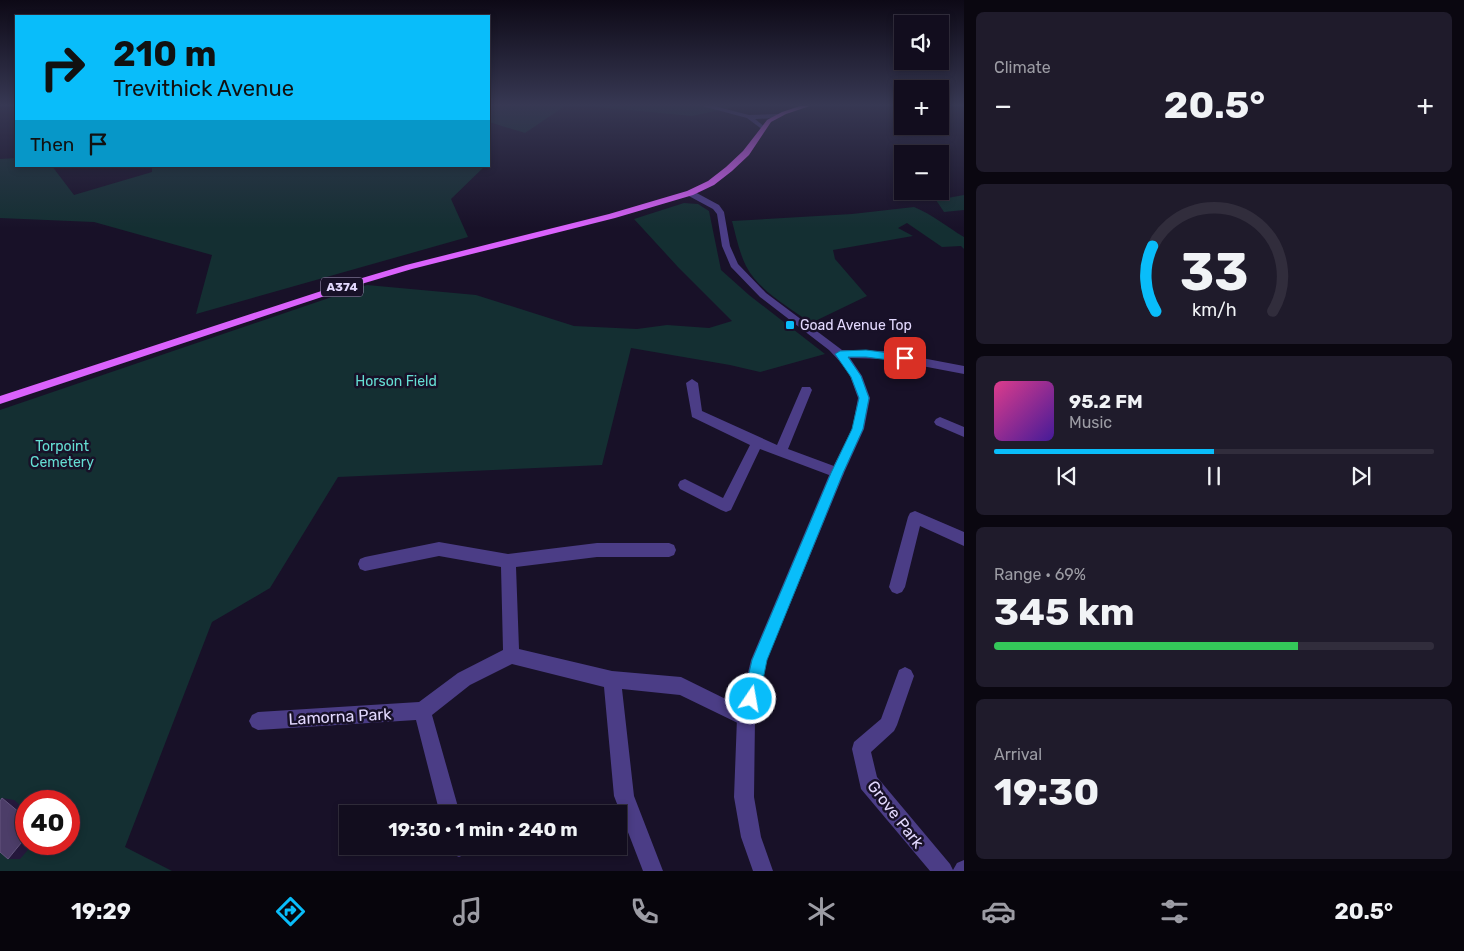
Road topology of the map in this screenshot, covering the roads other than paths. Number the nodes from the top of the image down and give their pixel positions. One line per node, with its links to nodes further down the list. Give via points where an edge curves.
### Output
1 (750, 147): 2 (main road, A374, via 711,183)
2 (690, 193): 3 (street, via 721,214 726,246 734,265 750,284); 7 (main road, A374, via 355,283)
3 (840, 354): 4 (street, via 886,355); 12 (street, via 856,376 864,398 858,429)
4 (964, 370)
5 (692, 383): 10 (street, via 696,414)
6 (806, 390): 11 (street)
7 (0, 400)
8 (940, 422): 9 (street)
9 (964, 432)
10 (757, 443): 11 (street); 13 (street, via 726,506)
11 (780, 452): 12 (street)
12 (837, 473): 23 (street, via 759,660)
13 (685, 485)
14 (964, 539): 18 (street, via 916,517)
15 (669, 550): 16 (street, via 597,550)
16 (508, 561): 17 (street, via 439,549); 19 (street)
17 (365, 564)
18 (897, 587)
19 (511, 655): 21 (street); 22 (street, via 464,679)
20 (905, 676): 28 (street, Grove Park, via 888,725 860,749 868,782)
21 (612, 680): 23 (street, via 681,686); 26 (street, via 624,796)
22 (422, 711): 24 (street, Lamorna Park); 25 (street)
23 (746, 718): 27 (street, via 744,797 751,837)
24 (258, 721)
25 (448, 805)
26 (653, 871)
27 (763, 871)
28 (942, 871)

